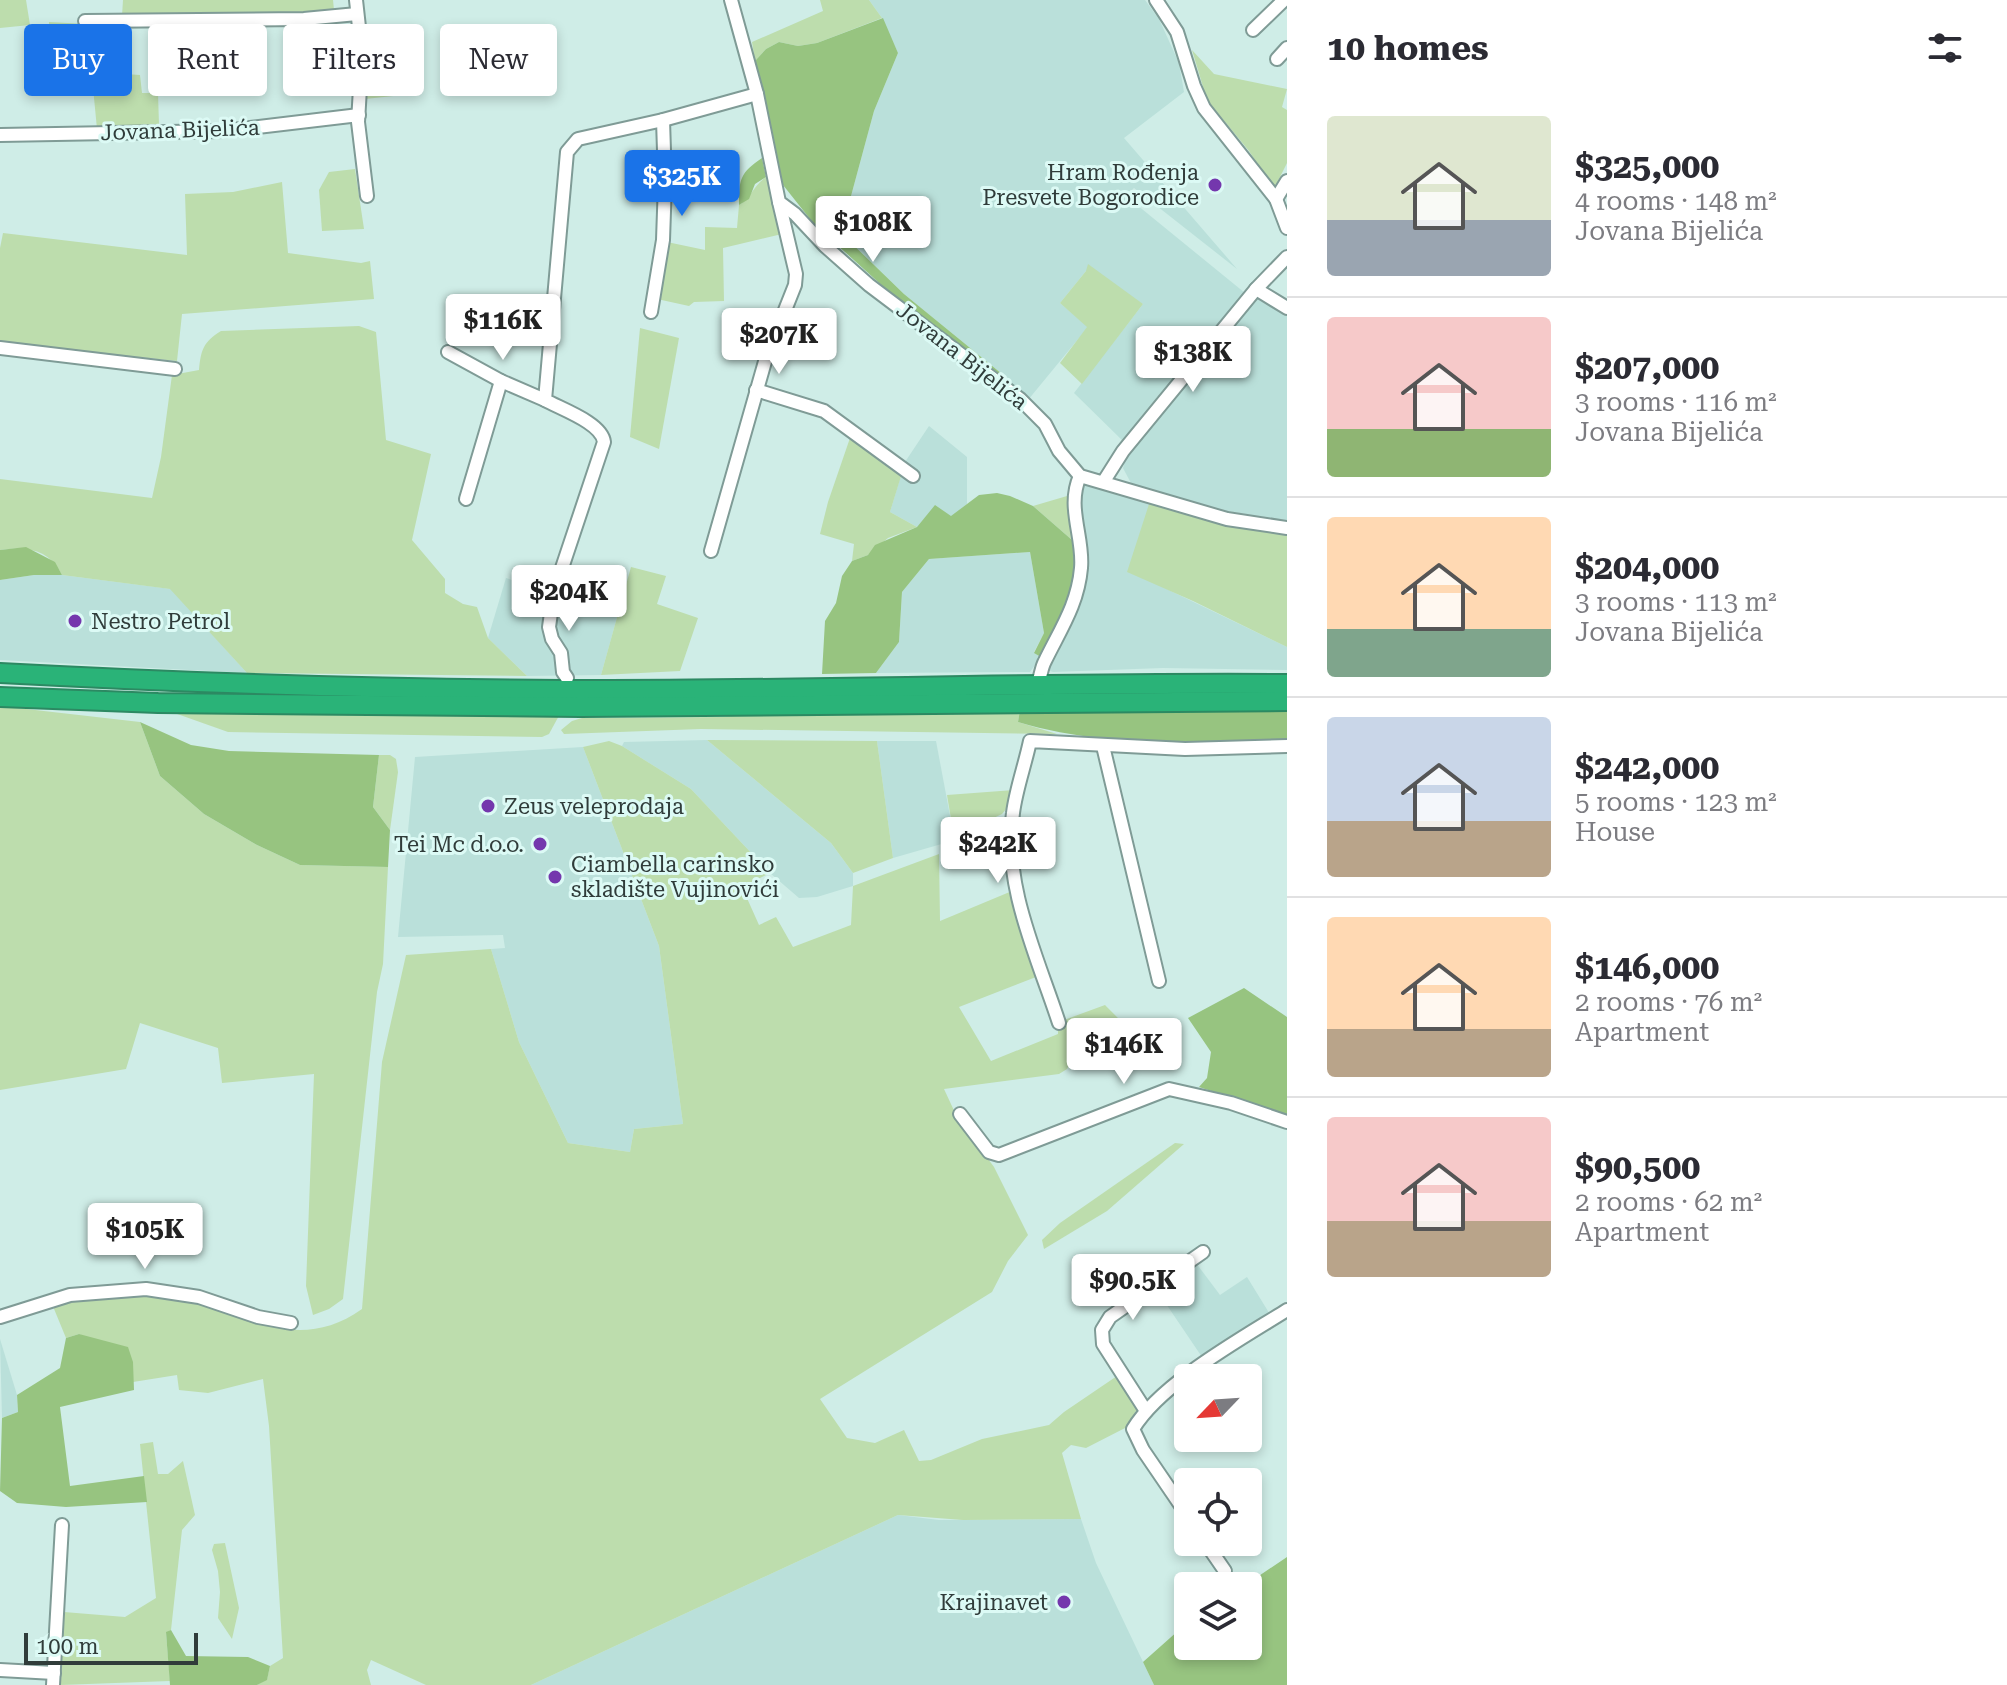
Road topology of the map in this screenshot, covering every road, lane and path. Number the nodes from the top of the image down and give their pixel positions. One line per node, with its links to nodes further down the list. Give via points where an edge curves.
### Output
1 (356, 0): 5 (street)
2 (731, 0): 10 (street)
3 (1156, 0): 16 (street, via 1177,32 1204,108)
4 (1284, 0): 7 (street)
5 (357, 14): 6 (street); 11 (street, via 362,54)
6 (85, 21)
7 (1253, 30)
8 (1287, 48): 9 (street)
9 (1277, 59)
10 (757, 94): 12 (street); 17 (street)
11 (359, 115): 13 (street, Jovana Bijelića, via 224,131); 15 (street)
12 (663, 120): 22 (street, via 663,240); 28 (street, via 578,139 569,147)
13 (0, 135)
14 (1287, 181): 16 (street)
15 (367, 196)
16 (1276, 199): 18 (street)
17 (779, 202): 27 (street, via 796,274); 30 (street, Jovana Bijelića, via 869,285 1020,399 1045,424)
18 (1287, 228)
19 (1287, 257): 20 (street)
20 (1256, 289): 21 (street); 31 (street)
21 (1287, 308)
22 (651, 312)
23 (0, 348): 25 (street)
24 (448, 352): 26 (street)
25 (175, 369)
26 (501, 381): 28 (street); 32 (street)
27 (756, 390): 29 (street, via 824,411); 34 (street)
28 (545, 400): 36 (street, via 603,436 554,592 549,627)
29 (913, 476)
30 (1080, 476): 31 (street); 38 (street, via 1074,495 1082,565 1078,586)
31 (1104, 481): 33 (street, via 1227,519)
32 (466, 499)
33 (1287, 528)
34 (711, 551)
35 (0, 673): 38 (highway, via 180,683 565,690)
36 (567, 678)
37 (1287, 684): 38 (highway)
38 (1037, 685)
39 (0, 697): 40 (highway, via 581,707)
40 (1287, 701)
41 (1103, 746): 42 (street); 43 (street); 44 (street, via 1030,741 1013,814 1015,881)
42 (1287, 746)
43 (1159, 981)
44 (1059, 1023)
45 (960, 1114): 46 (street, via 993,1155 1169,1089)
46 (1287, 1122)
47 (1203, 1252): 51 (street, via 1110,1317 1102,1330 1103,1344)
48 (1287, 1310): 51 (street, via 1218,1353)
49 (0, 1317): 50 (street, via 70,1295 146,1289 199,1297)
50 (291, 1323)
51 (1146, 1411): 52 (street, via 1134,1434)
52 (1174, 1495)
53 (62, 1525): 57 (street)
54 (1215, 1556): 55 (street)
55 (1225, 1571)
56 (0, 1670): 57 (street)
57 (54, 1679)

